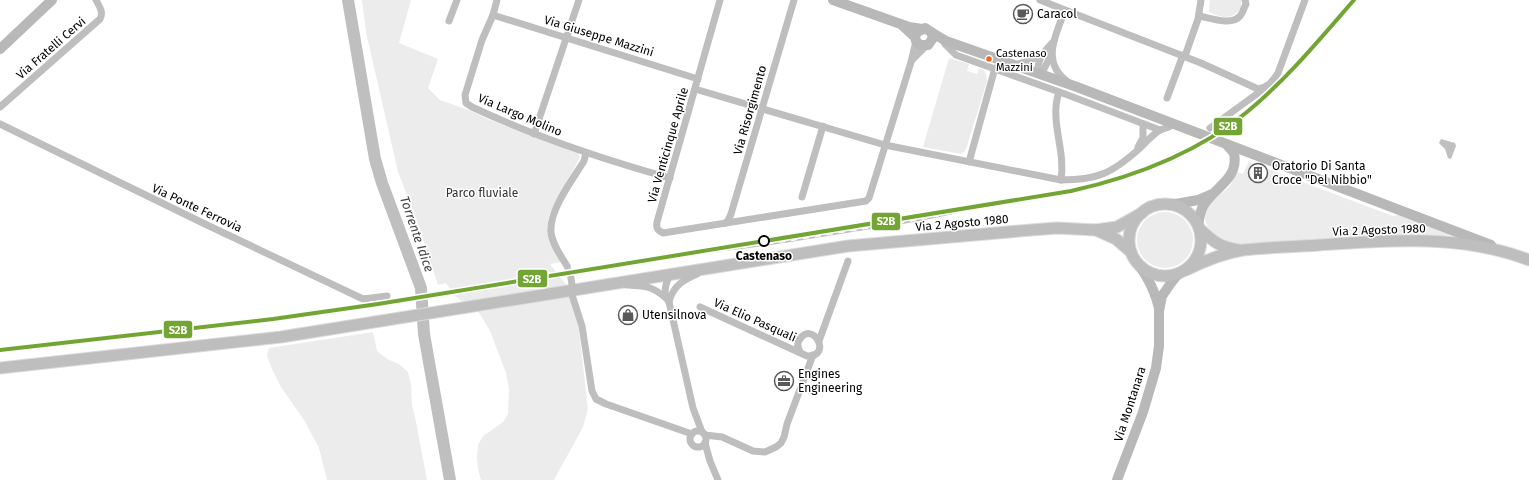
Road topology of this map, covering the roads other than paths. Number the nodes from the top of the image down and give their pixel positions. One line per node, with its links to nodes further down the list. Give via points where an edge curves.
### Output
1 (52, 0): 13 (street)
2 (96, 0): 40 (street, Via Fratelli Cervi, via 102,11 100,19)
3 (457, 0): 17 (street)
4 (497, 0): 15 (street, Via Largo Molino)
5 (579, 0): 20 (street)
6 (720, 0): 34 (street, Via Venticinque Aprile)
7 (794, 0): 41 (street, Via Risorgimento)
8 (833, 0): 18 (street)
9 (1040, 0): 14 (street)
10 (1201, 0): 16 (street)
11 (1245, 0): 16 (street, via 1246,4 1240,16 1234,20)
12 (1305, 0): 37 (street, via 1278,73 1271,84)
13 (46, 4): 26 (street)
14 (1065, 10): 22 (street); 29 (street)
15 (493, 15): 20 (street, Via Giuseppe Mazzini); 48 (street, Via Largo Molino, via 482,40 465,95 466,103)
16 (1199, 16): 29 (street)
17 (449, 22)
18 (900, 24): 19 (street); 21 (street)
19 (927, 30): 21 (street, via 917,32); 24 (street); 25 (street, via 932,40)
20 (567, 38): 34 (street, Via Giuseppe Mazzini); 48 (street)
21 (915, 39): 25 (street, via 920,45); 30 (street)
22 (1053, 42): 27 (street); 28 (street)
23 (945, 44): 24 (street); 25 (street); 32 (street, via 956,55)
24 (959, 45): 31 (street)
25 (927, 46): 30 (street)
26 (0, 49)
27 (1041, 55): 31 (street); 33 (street)
28 (1051, 55): 33 (street, via 1044,69); 35 (street, via 1062,78)
29 (1184, 56): 37 (street); 39 (street)
30 (911, 62): 49 (street)
31 (1015, 65): 33 (street)
32 (995, 68): 38 (street); 53 (street)
33 (1038, 73): 35 (street)
34 (698, 79): 36 (street, Via Venticinque Aprile)
35 (1077, 87): 44 (street)
36 (695, 88): 41 (street); 54 (street, Via Venticinque Aprile)
37 (1262, 88): 46 (street)
38 (1059, 92): 43 (street); 55 (street, via 1055,109 1062,161)
39 (1167, 98)
40 (0, 107)
41 (762, 108): 45 (street); 60 (street, Via Risorgimento, via 731,214)
42 (0, 124): 76 (street, Via Ponte Ferrovia, via 363,299)
43 (1143, 124): 47 (street); 51 (street, via 1143,138)
44 (1172, 124): 47 (street); 50 (street)
45 (823, 126): 49 (street); 57 (street)
46 (1210, 128)
47 (1160, 130): 51 (street)
48 (534, 134): 52 (street, Via Largo Molino)
49 (885, 145): 53 (street); 60 (street, via 866,201)
50 (1227, 145): 56 (street, via 1234,153 1234,165 1221,188); 65 (street)
51 (1135, 152): 55 (street, via 1105,174 1082,180)
52 (586, 153): 54 (street, Via Largo Molino); 69 (street, via 551,224 553,240)
53 (969, 162): 55 (street)
54 (670, 178): 60 (street, Via Venticinque Aprile, via 657,222 658,231 662,233)
55 (1061, 180)
56 (1212, 194): 58 (street, via 1198,200); 61 (street, via 1201,211)
57 (802, 197)
58 (1170, 205): 59 (main road, via 1155,206); 61 (main road, via 1187,212)
59 (1142, 213): 62 (main road, Via 2 Agosto 1980, via 1117,227); 64 (main road, via 1134,221 1130,231)
60 (724, 223)
61 (1199, 227): 63 (main road, Via 2 Agosto 1980, via 1216,244); 71 (main road, via 1200,247 1195,259)
62 (1096, 230): 64 (main road, Via 2 Agosto 1980, via 1116,239); 70 (main road, Via 2 Agosto 1980, via 1057,228 866,244)
63 (1242, 250): 65 (main road, Via 2 Agosto 1980, via 1414,240 1491,248); 71 (main road, Via 2 Agosto 1980, via 1210,259)
64 (1131, 252): 68 (main road)
65 (1516, 254): 66 (main road, Via 2 Agosto 1980)
66 (1529, 260)
67 (848, 261): 80 (street)
68 (1139, 265): 71 (main road, via 1146,271 1162,276); 79 (street, Via Montanara, via 1154,290)
69 (567, 266)
70 (711, 267): 72 (main road, Via 2 Agosto 1980); 74 (street, via 681,282)
71 (1183, 272): 79 (street, Via Montanara, via 1165,290)
72 (670, 274): 73 (main road, Via 2 Agosto 1980); 74 (street); 77 (street, via 665,291)
73 (603, 285): 77 (street, via 645,286 657,290); 83 (main road, Via 2 Agosto 1980, via 249,341)
74 (672, 290): 77 (street)
75 (572, 295): 85 (street, via 582,326 592,391 596,399)
76 (386, 296)
77 (668, 300): 84 (street)
78 (700, 307): 81 (street, Via Elio Pasquali)
79 (1159, 311): 90 (street, Via Montanara, via 1156,368 1143,412)
80 (819, 341): 81 (street, Via Elio Pasquali, via 811,334 804,335 798,344); 82 (street, via 818,351)
81 (801, 353): 82 (street, Via Elio Pasquali)
82 (813, 355): 86 (street, via 781,443 765,452 753,452 715,436)
83 (0, 368)
84 (693, 408): 85 (street); 86 (street)
85 (692, 435): 86 (street, via 697,431); 87 (street, via 691,444)
86 (705, 438): 87 (street, via 702,446); 88 (street)
87 (697, 447): 88 (street)
88 (710, 461): 89 (street)
89 (718, 480)
90 (1117, 480)

